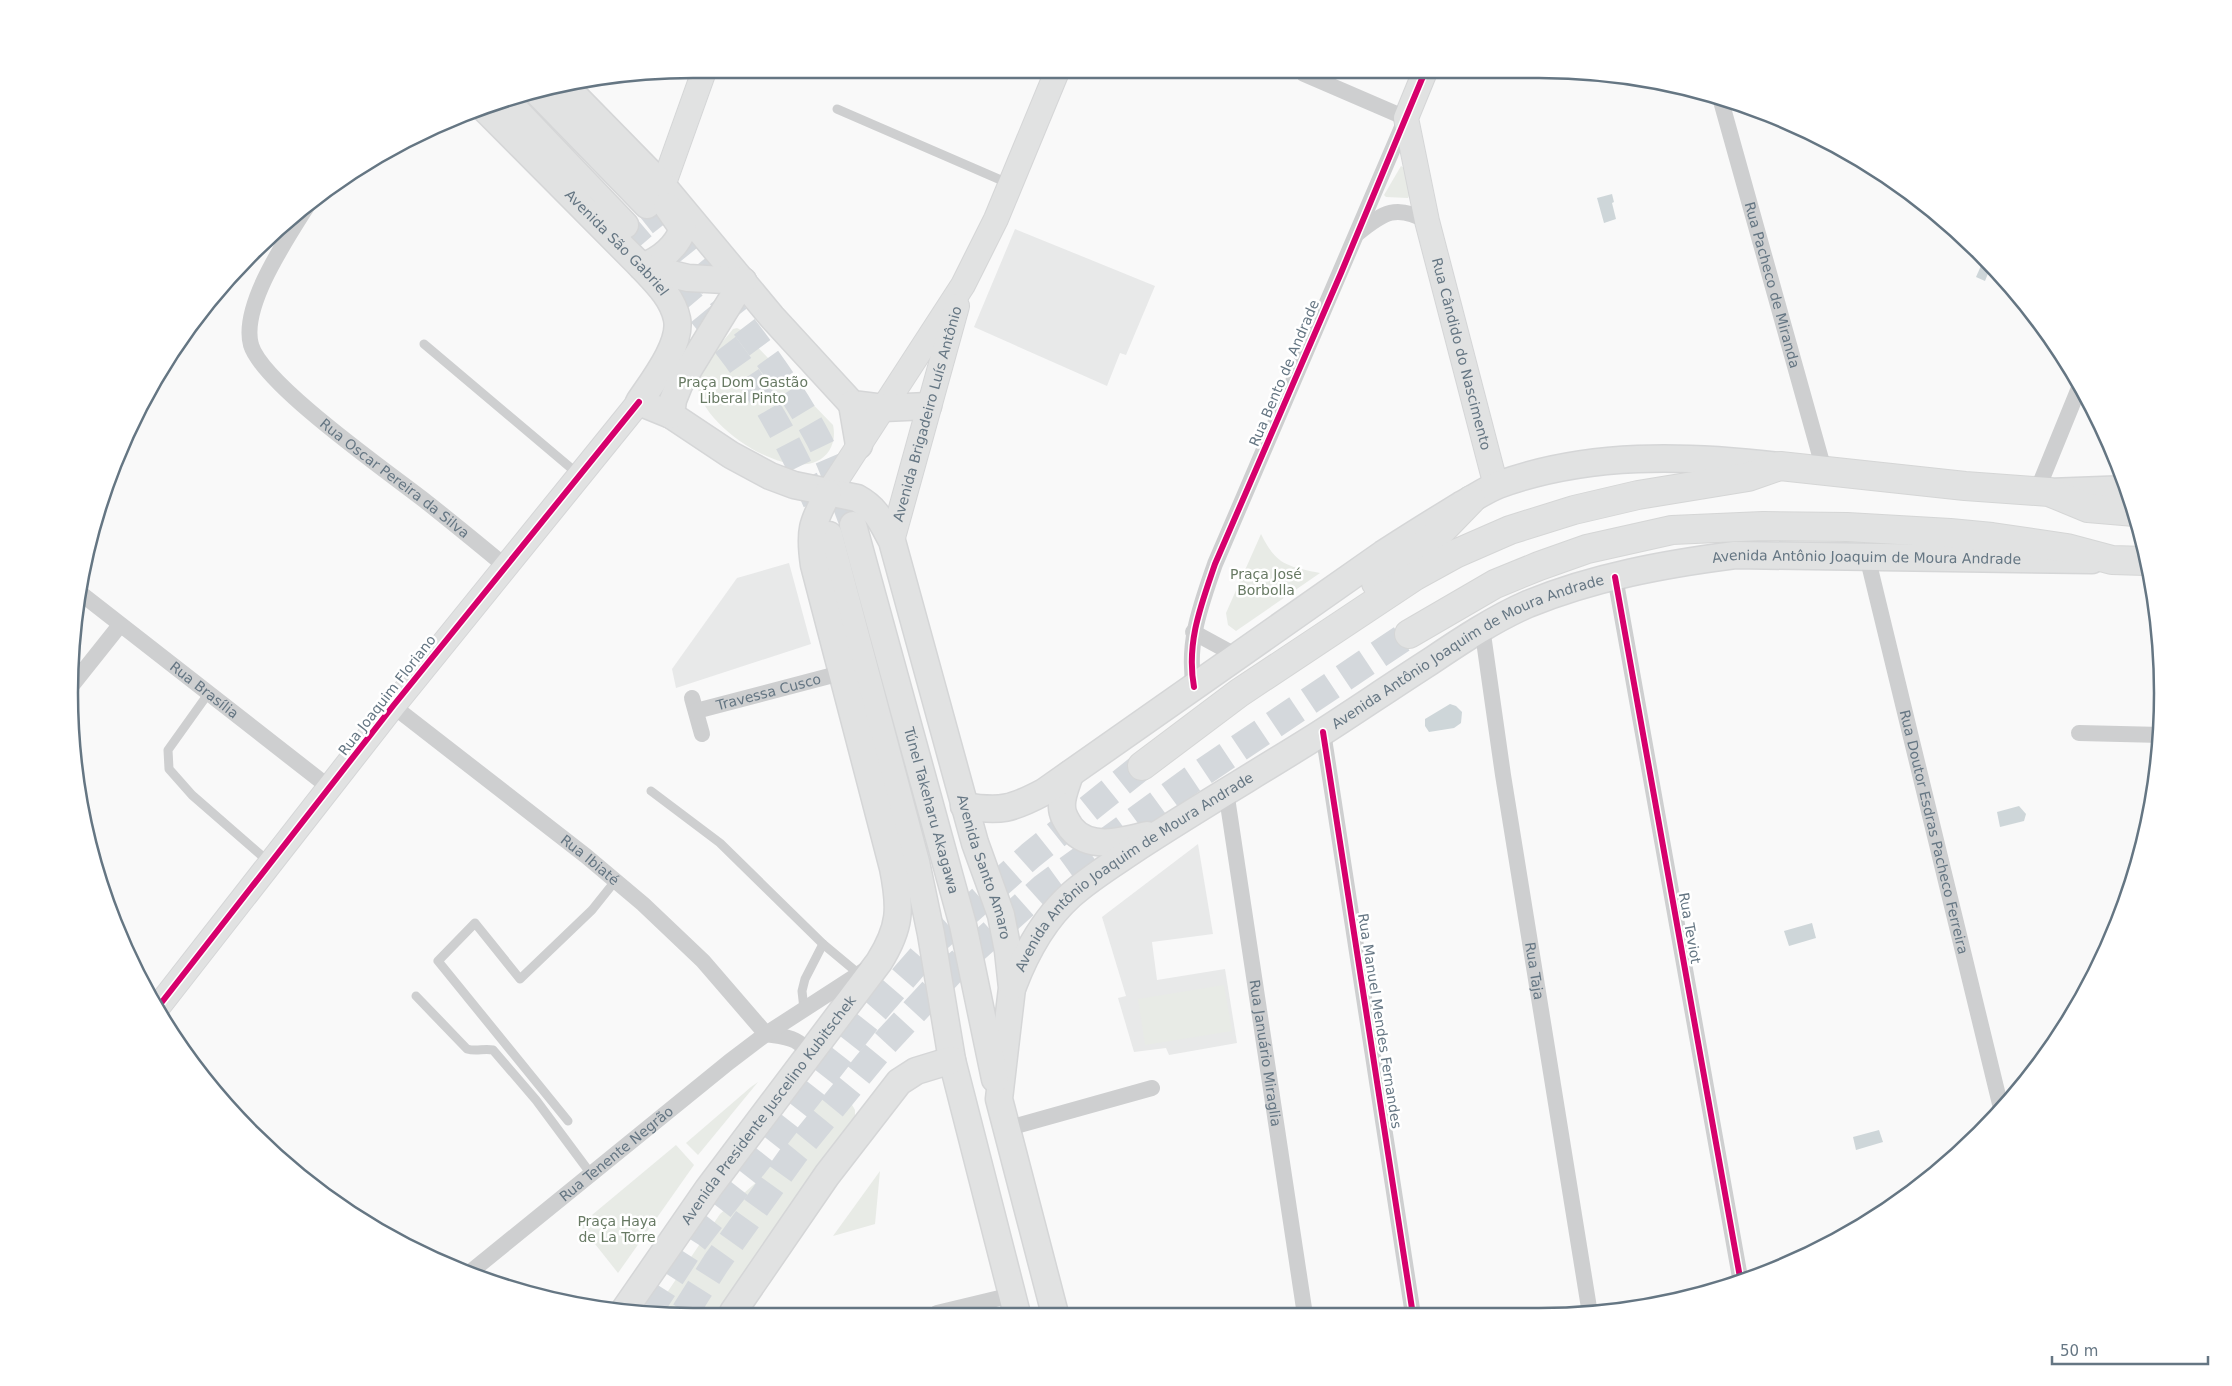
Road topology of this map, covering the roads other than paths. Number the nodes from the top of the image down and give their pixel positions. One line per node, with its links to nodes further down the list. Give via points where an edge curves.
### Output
1 (702, 78): 13 (street)
2 (1054, 78): 12 (street, Avenida Brigadeiro Luís Antônio)
3 (1313, 78): 11 (street)
4 (1422, 78): 11 (street, Rua Bento de Andrade)
5 (568, 90): 13 (main road)
6 (542, 96): 13 (main road)
7 (511, 105): 16 (main road)
8 (1722, 105): 30 (street, Rua Pacheco de Miranda)
9 (837, 110): 12 (lane)
10 (488, 112): 18 (main road, Avenida São Gabriel)
11 (1406, 118): 15 (street, Rua Cândido do Nascimento); 17 (street, Rua Bento de Andrade)
12 (1010, 184): 20 (street, Avenida Brigadeiro Luís Antônio)
13 (655, 196): 18 (main road, via 683,229 662,257); 19 (main road)
14 (299, 221): 44 (street, Rua Oscar Pereira da Silva, via 265,277 255,302 251,345 262,365 285,389)
15 (1427, 221): 17 (street, via 1403,211 1390,211); 32 (street, Rua Cândido do Nascimento)
16 (625, 225)
17 (1356, 235): 49 (street, Rua Bento de Andrade, via 1214,564)
18 (642, 267): 19 (main road, via 688,278); 23 (main road, Avenida São Gabriel, via 662,288 677,318 678,331 663,364)
19 (743, 281): 24 (main road); 27 (main road, via 679,385)
20 (963, 285): 25 (street, Avenida Brigadeiro Luís Antônio); 26 (street, Avenida Brigadeiro Luís Antônio)
21 (424, 344): 31 (lane)
22 (2077, 394): 34 (street)
23 (639, 402): 27 (main road); 31 (street, Rua Joaquim Floriano)
24 (852, 404): 26 (main road); 28 (main road)
25 (928, 406): 26 (main road); 40 (street, Avenida Brigadeiro Luís Antônio)
26 (884, 408): 28 (street, Avenida Brigadeiro Luís Antônio)
27 (671, 415): 35 (main road, via 731,455 770,476)
28 (859, 444): 35 (street, Avenida Brigadeiro Luís Antônio)
29 (1780, 466): 30 (highway); 32 (main road, via 1648,458 1570,466); 55 (highway, via 1748,478 1638,495 1574,510 1510,530 1454,554 1415,576)
30 (1824, 470): 34 (highway)
31 (579, 475): 44 (street, Rua Joaquim Floriano)
32 (1496, 486): 36 (main road)
33 (2120, 489): 34 (main road)
34 (2043, 492): 37 (highway, via 2088,508)
35 (828, 493): 40 (main road, via 856,498 877,511); 52 (main road, via 811,530 811,544)
36 (1471, 500): 51 (main road, via 1383,554); 55 (highway, via 1440,532)
37 (2127, 511)
38 (853, 525): 81 (main road, Túnel Takeharu Akagawa, via 963,925)
39 (829, 536): 79 (main road, Túnel Takeharu Akagawa, via 916,862)
40 (892, 541): 67 (main road, Avenida Santo Amaro)
41 (1866, 556): 42 (main road, Avenida Antônio Joaquim de Moura Andrade); 45 (main road, Avenida Antônio Joaquim de Moura Andrade, via 1735,555 1684,561); 82 (street, Rua Doutor Esdras Pacheco Ferreira)
42 (2112, 560): 43 (highway, Avenida Antônio Joaquim de Moura Andrade); 50 (highway, via 2067,548 1950,533 1847,526 1672,530 1587,549 1539,566 1495,584)
43 (2140, 561)
44 (505, 566): 57 (street, Rua Joaquim Floriano)
45 (1615, 577): 48 (main road, Avenida Antônio Joaquim de Moura Andrade, via 1528,605); 87 (street, Rua Teviot)
46 (85, 597): 47 (street, Rua Brasília)
47 (120, 625): 53 (street); 56 (street, Rua Brasília)
48 (1482, 627): 58 (main road, Avenida Antônio Joaquim de Moura Andrade); 90 (street, Rua Taja, via 1501,766)
49 (1194, 632): 51 (street); 54 (street, Rua Bento de Andrade, via 1191,657)
50 (1409, 634)
51 (1237, 656): 54 (main road)
52 (841, 673): 60 (street, Travessa Cusco, via 694,705); 72 (main road, Avenida Presidente Juscelino Kubitschek, via 893,868 899,904 889,947)
53 (78, 677)
54 (1194, 687): 63 (main road)
55 (1239, 693): 62 (highway)
56 (208, 694): 64 (street, Rua Brasília); 69 (lane, via 168,750 169,770 192,795)
57 (394, 706): 64 (street, Rua Joaquim Floriano); 70 (street, Rua Ibiaté)
58 (1323, 732): 66 (main road, Avenida Antônio Joaquim de Moura Andrade); 95 (street, Rua Manuel Mendes Fernandes)
59 (2079, 733): 61 (street)
60 (702, 734)
61 (2153, 734)
62 (1142, 766)
63 (1070, 774): 67 (main road, via 1023,803 1003,810); 68 (main road, via 1062,807 1066,822 1076,834 1108,843)
64 (330, 788): 69 (street, Rua Joaquim Floriano)
65 (651, 791): 71 (lane, via 720,843)
66 (1226, 791): 68 (main road, Avenida Antônio Joaquim de Moura Andrade); 94 (street, Rua Januário Miraglia)
67 (964, 806): 73 (main road, Avenida Santo Amaro, via 1000,916)
68 (1162, 831): 73 (main road, Avenida Antônio Joaquim de Moura Andrade, via 1071,895 1028,948)
69 (270, 863): 75 (street, Rua Joaquim Floriano)
70 (616, 880): 77 (street, Rua Ibiaté, via 703,961); 83 (lane, via 592,910 520,979 475,923 438,961)
71 (823, 944): 72 (lane); 76 (lane, via 804,985)
72 (869, 968): 76 (street, Rua Tenente Negrão); 78 (main road, Avenida Presidente Juscelino Kubitschek)
73 (1012, 988): 81 (main road, Avenida Santo Amaro)
74 (416, 996): 85 (lane, via 467,1049 475,1052 484,1048 493,1050 536,1100)
75 (161, 1003)
76 (804, 1009): 77 (street, Rua Tenente Negrão)
77 (766, 1034): 78 (street, via 801,1043); 85 (street, Rua Tenente Negrão)
78 (807, 1059): 89 (main road, Avenida Presidente Juscelino Kubitschek, via 708,1189)
79 (952, 1060): 88 (main road); 91 (main road, via 916,1071 900,1082 827,1175)
80 (1152, 1088): 84 (street)
81 (999, 1099): 84 (main road, Avenida Santo Amaro)
82 (1999, 1102)
83 (568, 1121)
84 (1005, 1129): 93 (main road, Avenida Santo Amaro)
85 (590, 1174): 86 (street, Rua Tenente Negrão)
86 (475, 1269)
87 (1740, 1275)
88 (1015, 1304): 92 (street)
89 (628, 1305)
90 (1589, 1306)
91 (736, 1308)
92 (980, 1308)
93 (1052, 1308)
94 (1304, 1308)
95 (1412, 1308)

